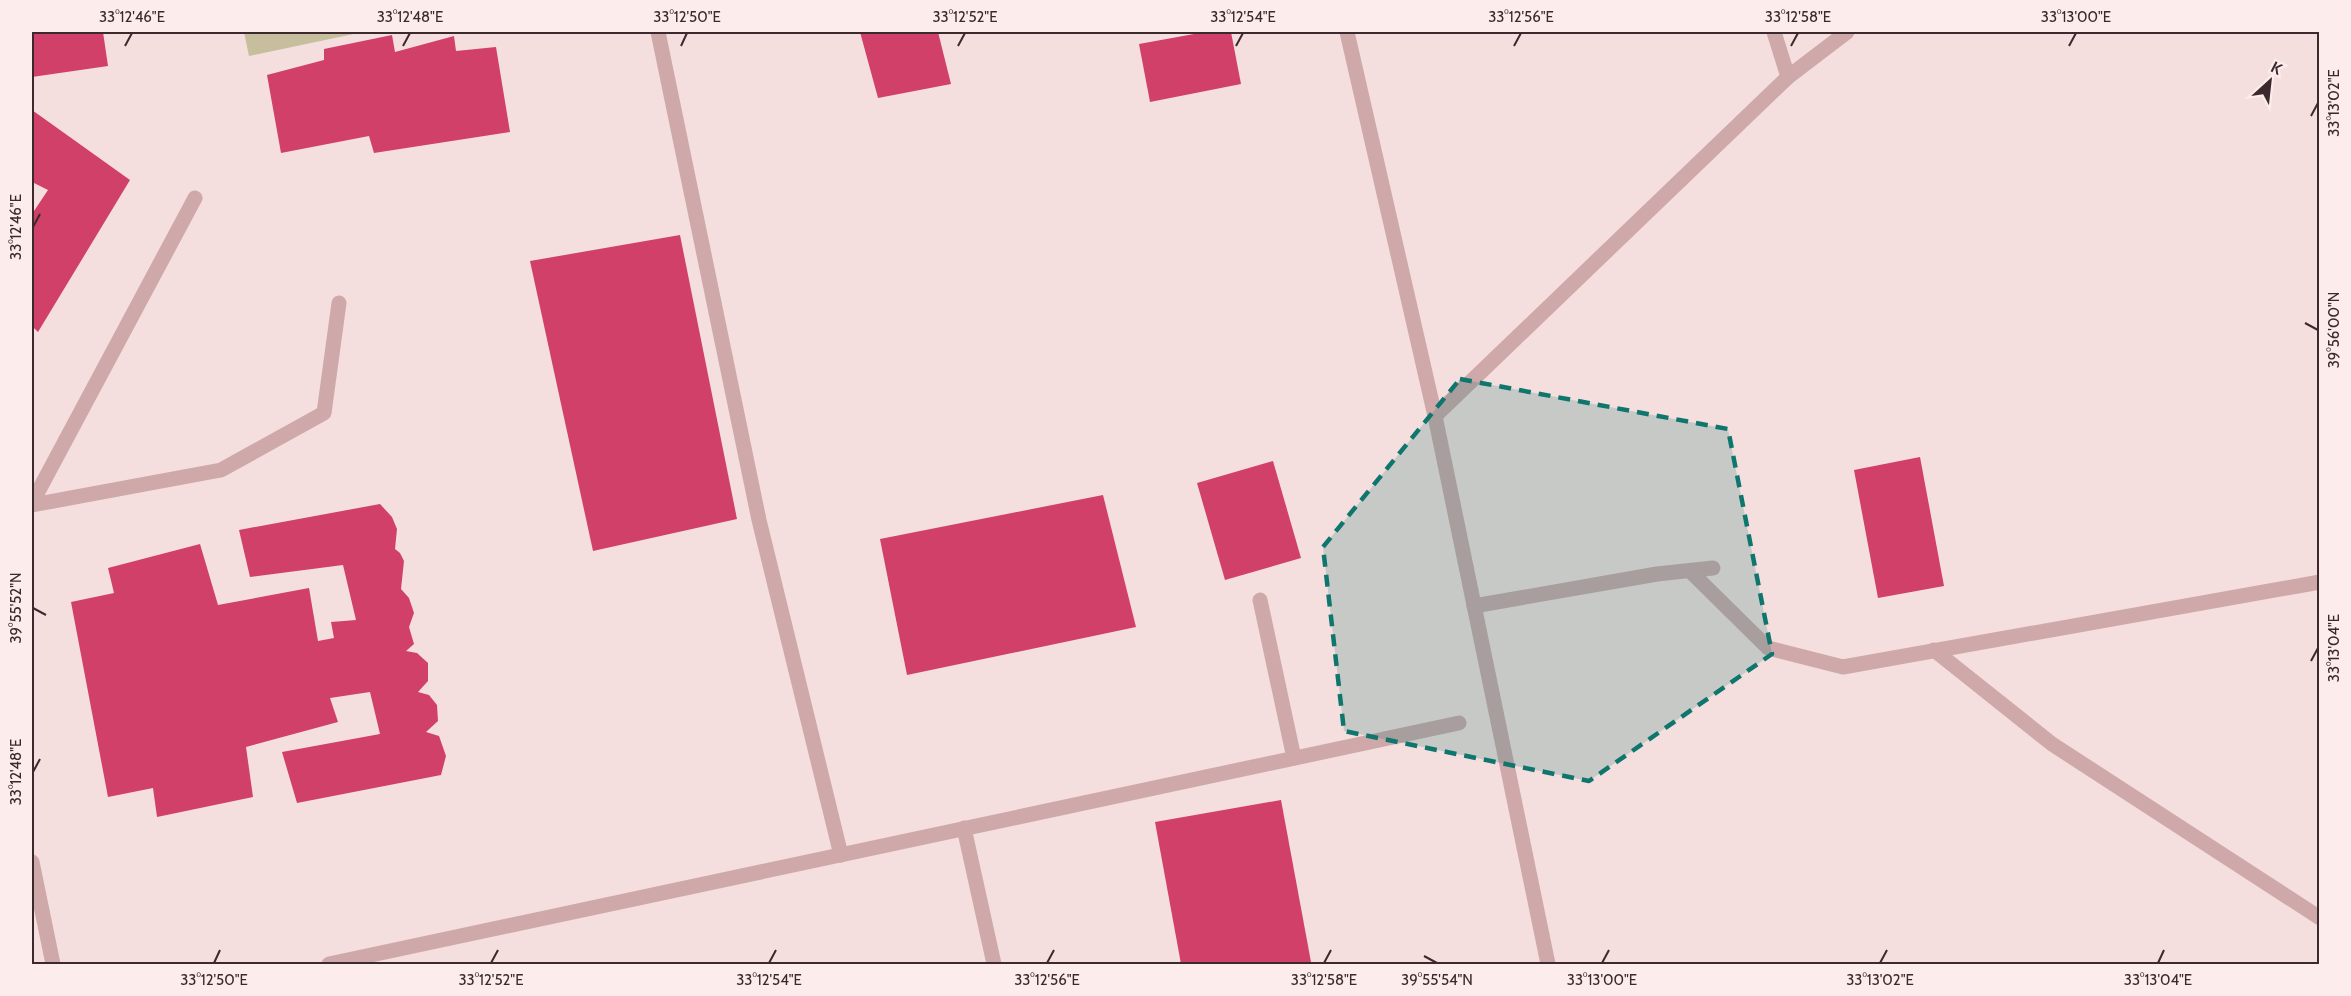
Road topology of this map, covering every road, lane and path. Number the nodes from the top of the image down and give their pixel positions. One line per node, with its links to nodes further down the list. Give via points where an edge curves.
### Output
1 (658, 32): 19 (lane, via 759,520)
2 (1347, 32): 8 (lane)
3 (1774, 32): 5 (lane)
4 (1846, 32): 5 (lane)
5 (1788, 77): 8 (lane)
6 (195, 198): 9 (lane)
7 (339, 303): 9 (lane, via 324,412 221,470)
8 (1435, 416): 14 (lane)
9 (32, 504)
10 (1713, 568): 11 (lane)
11 (1690, 571): 14 (lane); 15 (lane, via 1768,648 1843,667)
12 (2319, 582): 15 (lane)
13 (1260, 600): 17 (lane)
14 (1474, 606): 25 (lane)
15 (1934, 650): 21 (lane, via 2052,744)
16 (1459, 723): 17 (lane)
17 (1294, 758): 18 (lane)
18 (964, 828): 19 (lane); 24 (lane)
19 (841, 855): 23 (lane)
20 (32, 862): 22 (lane)
21 (2319, 918)
22 (53, 964)
23 (329, 964)
24 (994, 964)
25 (1548, 964)

